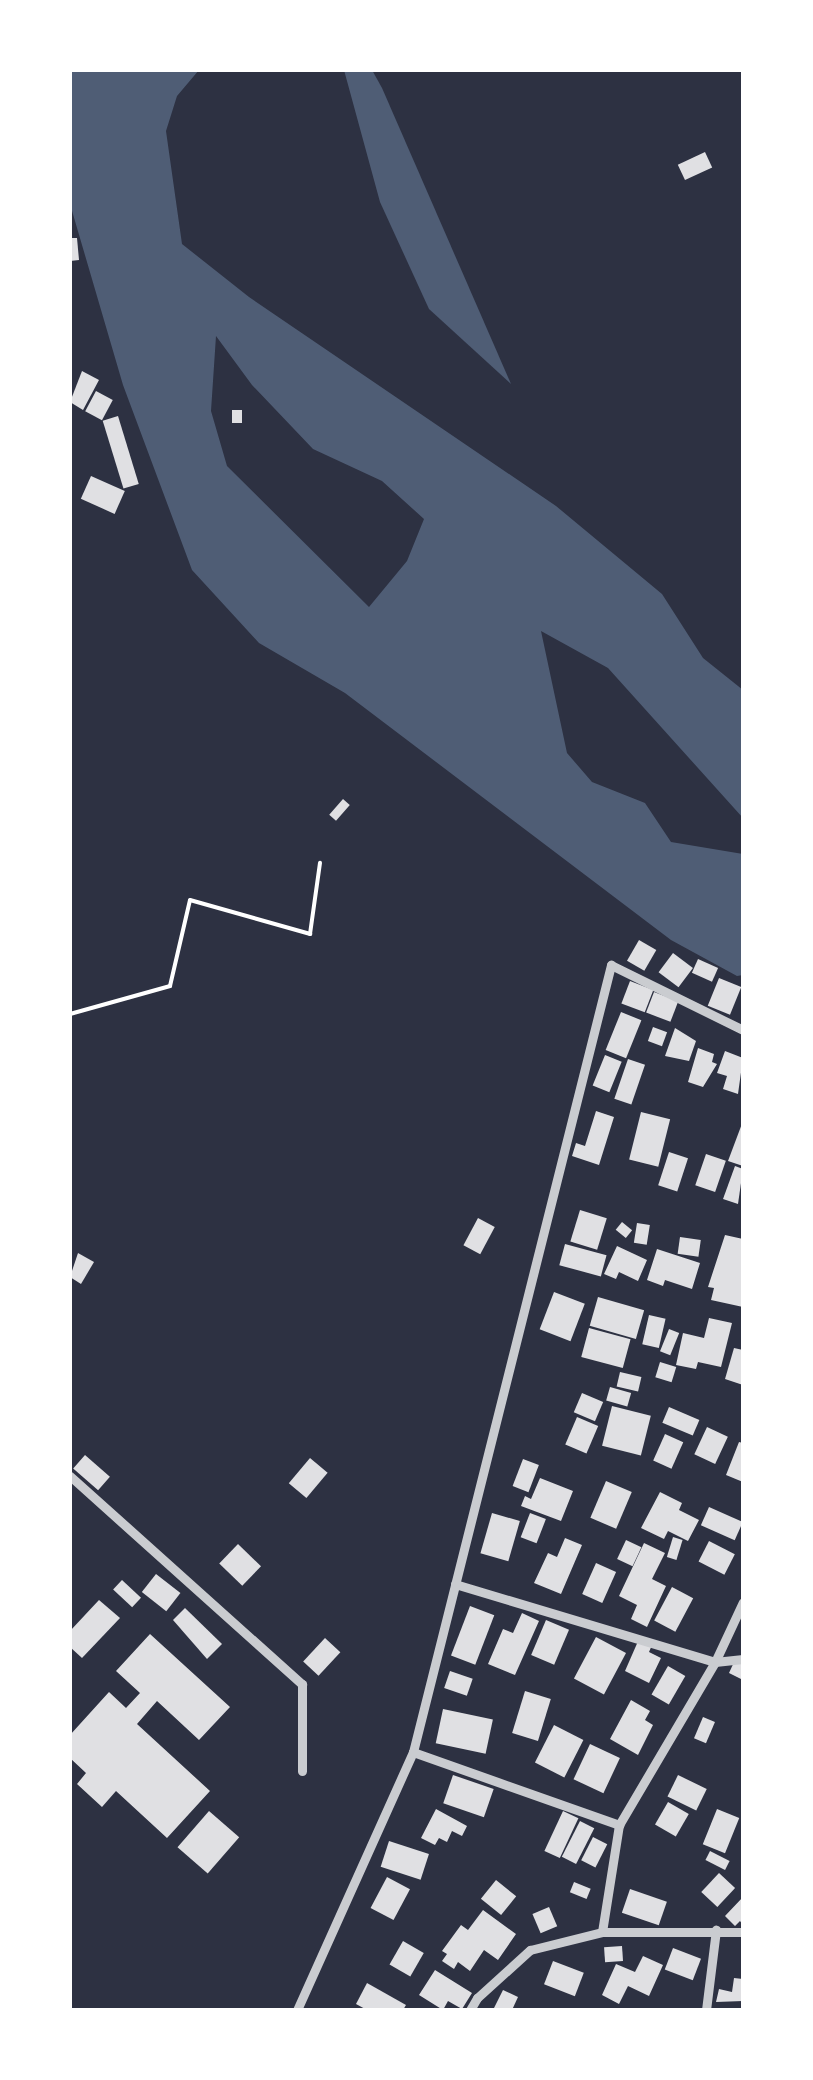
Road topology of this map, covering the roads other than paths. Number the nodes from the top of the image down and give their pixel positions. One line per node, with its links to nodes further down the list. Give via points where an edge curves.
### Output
1 (743, 1030): 3 (street, via 611,965)
2 (70, 1476): 8 (street, via 302,1684)
3 (454, 1584): 6 (street); 7 (street)
4 (743, 1602): 6 (street)
5 (743, 1659): 6 (street)
6 (715, 1662): 9 (street)
7 (413, 1752): 9 (street); 13 (street)
8 (302, 1771)
9 (619, 1825): 11 (street)
10 (716, 1930): 11 (street); 12 (street); 15 (street)
11 (602, 1932): 14 (street, via 530,1950)
12 (743, 1932)
13 (297, 2010)
14 (470, 2010)
15 (706, 2010)

